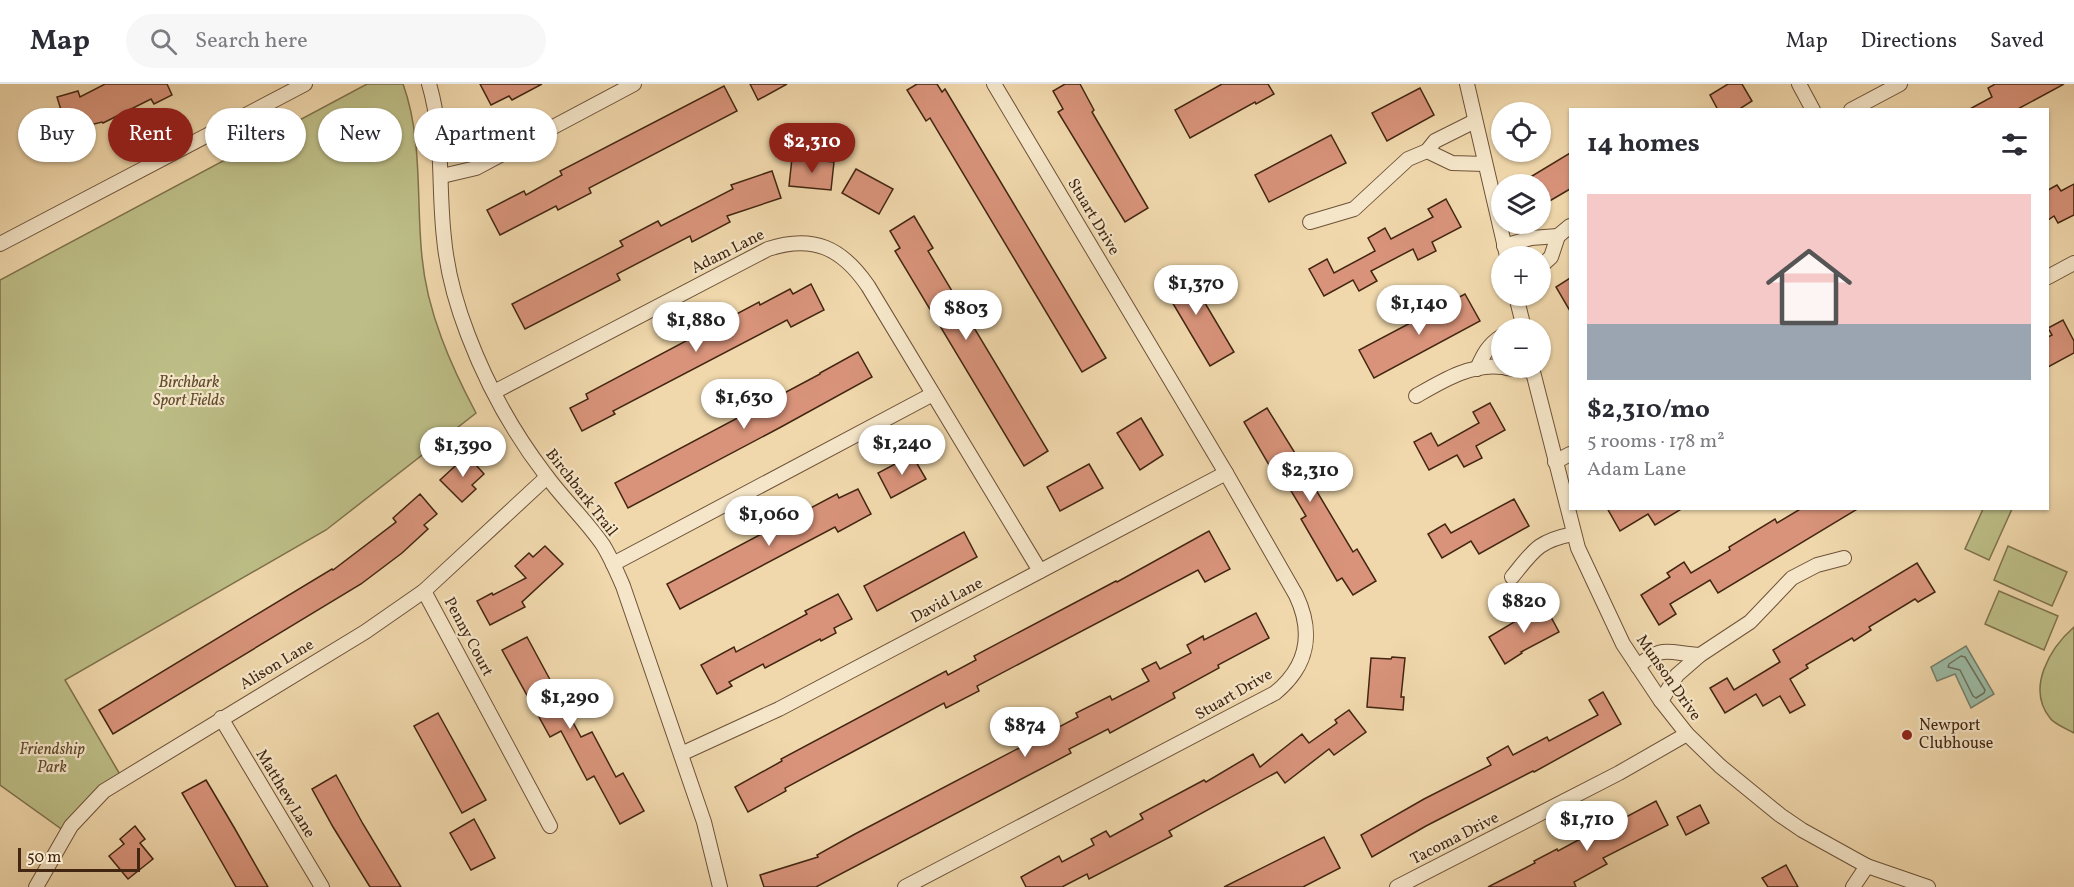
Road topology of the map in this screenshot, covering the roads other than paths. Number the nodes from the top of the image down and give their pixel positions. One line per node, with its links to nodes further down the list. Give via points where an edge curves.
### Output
1 (304, 84): 17 (street)
2 (429, 84): 13 (street, Birchbark Trail, via 438,119)
3 (634, 84): 13 (street, via 476,168)
4 (994, 84): 32 (street, Stuart Drive)
5 (1467, 84): 10 (street)
6 (1799, 84): 8 (street)
7 (1900, 84): 9 (street)
8 (1813, 108)
9 (1855, 108)
10 (1475, 121): 11 (street, via 1436,141); 12 (street)
11 (1427, 151): 12 (street, via 1452,164); 14 (street, via 1408,159 1354,209)
12 (1485, 164): 18 (street)
13 (442, 176): 27 (street, Birchbark Trail, via 443,235 453,289)
14 (1310, 222)
15 (1569, 227): 16 (street)
16 (1558, 236): 19 (street, via 1531,238); 20 (street)
17 (0, 244)
18 (1504, 246)
19 (1515, 246)
20 (1551, 257)
21 (2074, 263): 22 (street)
22 (2049, 276)
23 (1491, 343): 25 (street)
24 (1491, 366): 25 (street)
25 (1477, 369): 29 (street, via 1454,374)
26 (1534, 378): 31 (street, Munson Drive)
27 (494, 392): 28 (street, Adam Lane, via 768,249 794,242 833,250 858,272); 33 (street, Birchbark Trail)
28 (933, 394): 38 (street); 39 (street, Adam Lane)
29 (1416, 396)
30 (1569, 455): 31 (street)
31 (1556, 462): 34 (street, Munson Drive)
32 (1226, 473): 39 (street, David Lane); 53 (street, Stuart Drive, via 1304,610 1304,655 1293,676 1275,693)
33 (547, 477): 38 (street, Birchbark Trail); 41 (street, Alison Lane)
34 (1568, 499)
35 (1570, 510): 36 (street, Munson Drive)
36 (1574, 534): 40 (street, via 1551,538 1534,550); 43 (street, Munson Drive, via 1608,615)
37 (1844, 558): 42 (street, via 1817,565 1792,578 1750,622)
38 (614, 564): 47 (street, Birchbark Trail)
39 (1040, 571): 47 (street, David Lane, via 779,709)
40 (1512, 577)
41 (424, 591): 45 (street, Alison Lane, via 365,632); 48 (street, Penny Court)
42 (1700, 655): 43 (street, via 1661,651); 44 (street, via 1677,675)
43 (1638, 667): 44 (street, Munson Drive)
44 (1661, 701): 46 (street, Munson Drive)
45 (221, 718): 50 (street, Alison Lane, via 104,791 71,826); 51 (street, Matthew Lane)
46 (1687, 734): 49 (street, Munson Drive, via 1742,786 1780,815); 54 (street, Tacoma Drive, via 1620,773)
47 (681, 754): 52 (street, Birchbark Trail)
48 (550, 826)
49 (1867, 866): 55 (street); 56 (street, Munson Drive)
50 (36, 887)
51 (322, 887)
52 (720, 887)
53 (905, 887)
54 (1397, 887)
55 (1853, 887)
56 (1928, 887)

